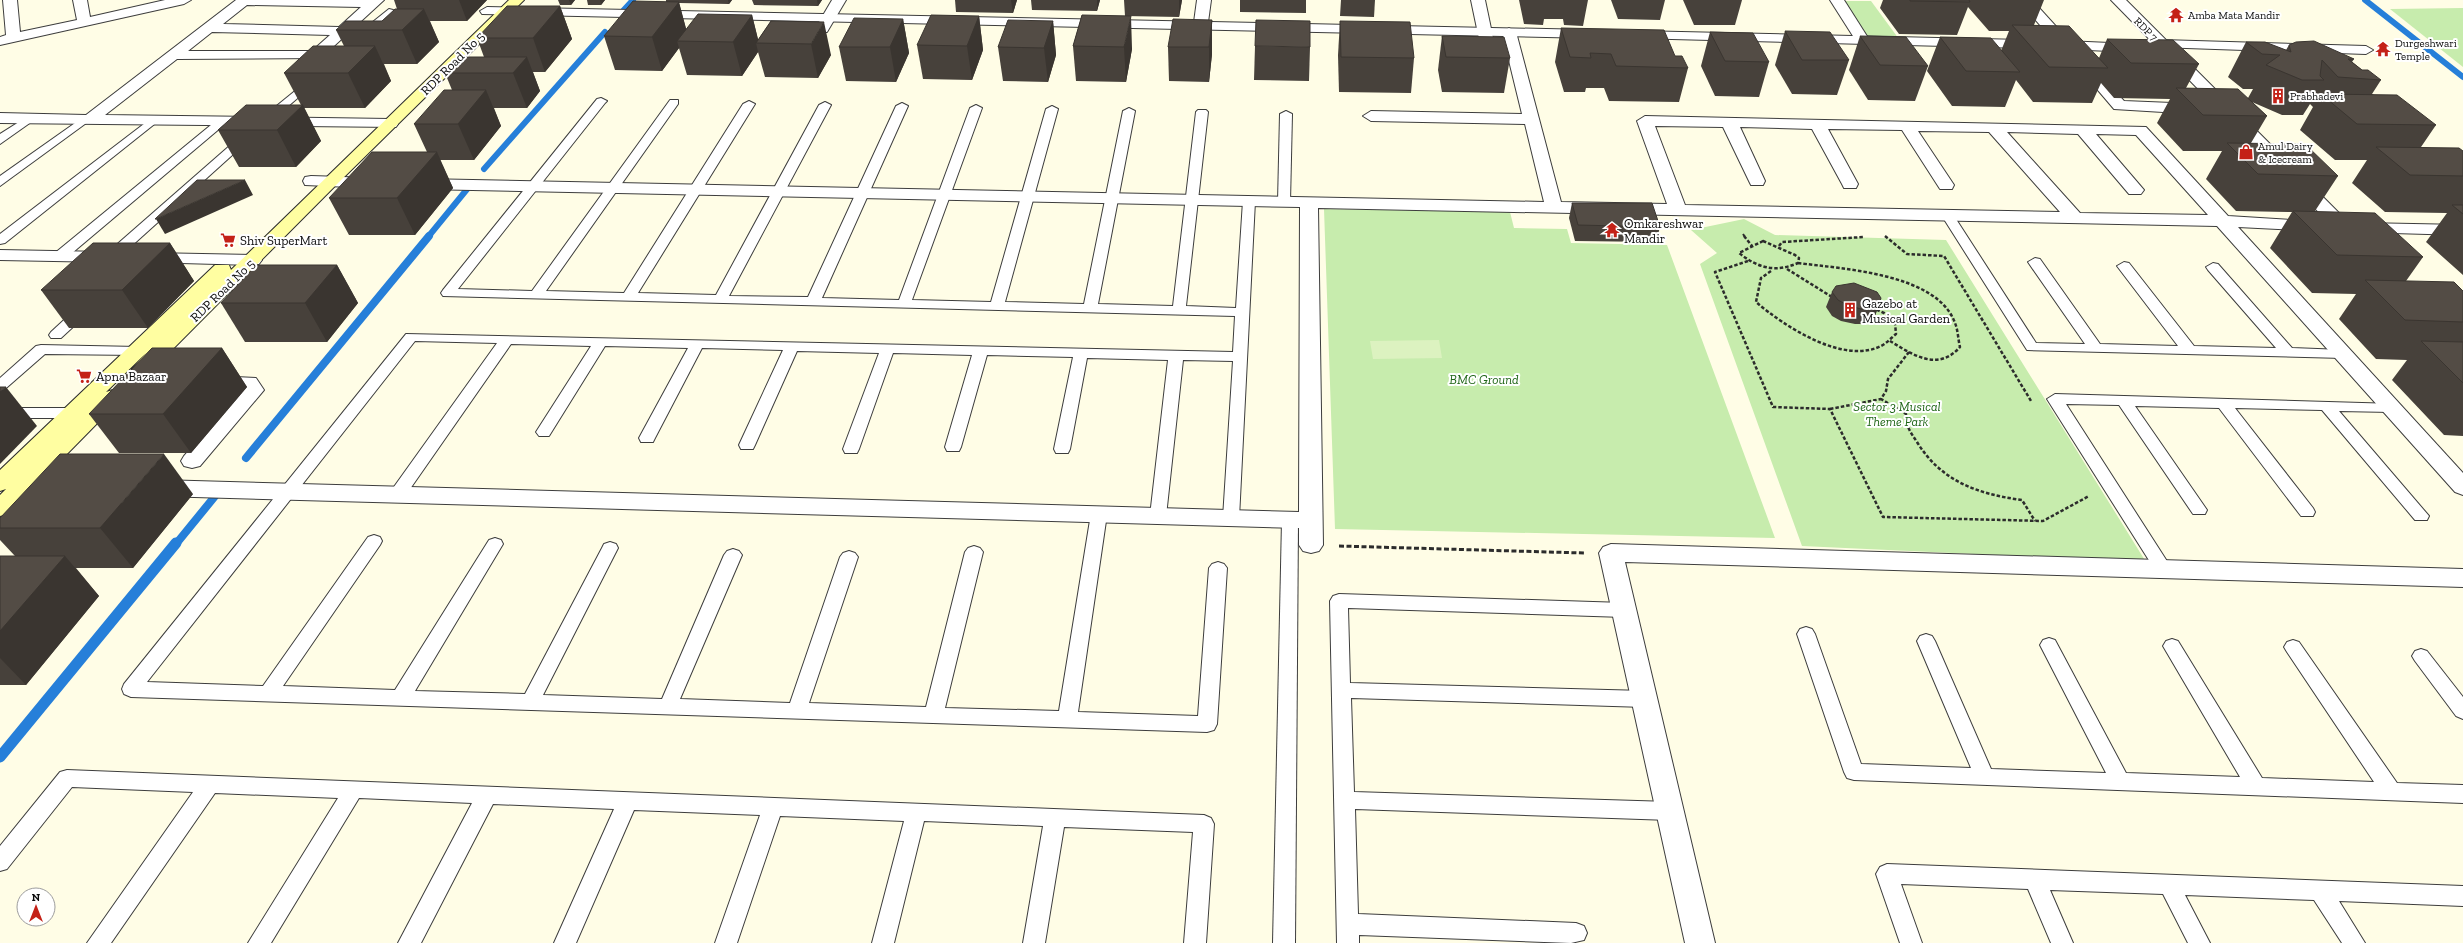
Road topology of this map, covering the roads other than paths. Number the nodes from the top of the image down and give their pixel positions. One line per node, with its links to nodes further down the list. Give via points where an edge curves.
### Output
1 (10, 0): 25 (street)
2 (80, 0): 17 (street)
3 (184, 0): 14 (street)
4 (517, 0): 16 (main road)
5 (839, 0): 18 (street)
6 (1204, 0): 21 (street)
7 (1478, 0): 23 (street)
8 (1836, 0): 29 (street)
9 (2025, 0): 32 (street)
10 (2118, 0): 30 (street, RDP 7)
11 (244, 1): 12 (street); 19 (street)
12 (301, 1): 13 (street)
13 (375, 2): 20 (street)
14 (146, 4): 17 (street)
15 (389, 12): 27 (lane)
16 (493, 13): 18 (street); 55 (main road, RDP Road No 5); 56 (main road, RDP Road No 5)
17 (84, 22): 25 (street)
18 (825, 23): 21 (street)
19 (209, 28): 20 (street); 33 (street)
20 (343, 31): 33 (street, via 316,55)
21 (1200, 31): 23 (street)
22 (1619, 35): 29 (street)
23 (1486, 37): 24 (street)
24 (1511, 38): 26 (street); 50 (street)
25 (7, 40)
26 (1602, 40)
27 (354, 43)
28 (1632, 47): 29 (street)
29 (1867, 47): 32 (street)
30 (2165, 49): 31 (street); 32 (street, via 2126,52 2114,57); 42 (street, RDP 7)
31 (2366, 50)
32 (2070, 51): 42 (street, via 2120,106)
33 (174, 55): 49 (street)
34 (318, 74): 53 (lane)
35 (601, 101): 68 (lane)
36 (674, 102): 69 (lane)
37 (749, 104): 70 (lane)
38 (825, 105): 72 (lane)
39 (902, 106): 73 (lane)
40 (976, 108): 74 (lane)
41 (1052, 110): 75 (lane)
42 (2225, 110): 86 (street, RDP 7)
43 (1129, 111): 76 (lane)
44 (1202, 112): 77 (lane)
45 (1286, 114): 79 (lane)
46 (1371, 116): 50 (street)
47 (0, 118): 48 (street)
48 (30, 118): 49 (street); 61 (lane)
49 (87, 119): 51 (street); 64 (lane)
50 (1532, 119): 81 (street)
51 (153, 120): 52 (street); 88 (lane)
52 (222, 122): 53 (street); 91 (lane)
53 (264, 122): 55 (street); 92 (lane)
54 (1729, 122): 57 (street); 63 (street); 82 (street, via 1645,121)
55 (371, 124): 56 (street); 62 (main road, RDP Road No 5)
56 (390, 124): 65 (main road, RDP Road No 5)
57 (1817, 124): 58 (street); 66 (street)
58 (1907, 126): 59 (street); 67 (street)
59 (1994, 128): 60 (street); 84 (street)
60 (2083, 129): 71 (street); 85 (street, via 2140,130)
61 (0, 140)
62 (311, 181): 65 (street); 94 (main road, RDP Road No 5)
63 (1757, 181)
64 (0, 182)
65 (329, 182): 68 (street); 95 (main road, RDP Road No 5)
66 (1850, 184)
67 (1946, 185)
68 (533, 186): 69 (street); 100 (lane, via 448,293)
69 (613, 188): 70 (street); 100 (lane)
70 (695, 189): 72 (street); 102 (lane)
71 (2135, 190)
72 (778, 191): 73 (street); 103 (lane)
73 (863, 193): 74 (street); 104 (lane)
74 (944, 194): 75 (street); 105 (lane)
75 (1028, 196): 76 (street); 106 (lane)
76 (1111, 198): 77 (street); 107 (lane)
77 (1192, 200): 78 (street); 108 (lane)
78 (1249, 201): 79 (street); 109 (lane)
79 (1284, 202): 80 (street)
80 (1309, 202): 81 (street); 157 (street)
81 (1554, 208): 82 (street)
82 (1678, 210): 83 (street)
83 (1948, 216): 84 (street); 116 (lane, via 2032,347)
84 (2075, 218): 85 (street)
85 (2223, 222): 86 (street); 122 (street)
86 (2343, 227): 87 (street); 89 (street, RDP 7)
87 (2463, 230)
88 (0, 240)
89 (2360, 244)
90 (0, 255): 91 (street)
91 (60, 256): 92 (street)
92 (110, 257): 93 (street)
93 (186, 259): 94 (street); 99 (lane)
94 (232, 260): 95 (street); 119 (main road, RDP Road No 5)
95 (253, 260): 125 (main road, RDP Road No 5)
96 (2035, 262): 116 (lane)
97 (2124, 266): 118 (lane)
98 (2213, 267): 121 (lane)
99 (172, 273)
100 (536, 295): 102 (lane)
101 (96, 298): 110 (lane)
102 (628, 298): 103 (lane)
103 (720, 300): 104 (lane)
104 (813, 302): 105 (lane)
105 (904, 304): 106 (lane)
106 (997, 306): 107 (lane)
107 (1090, 308): 108 (lane)
108 (1179, 311): 109 (lane)
109 (1243, 312): 124 (lane)
110 (56, 335)
111 (507, 339): 112 (lane); 148 (lane, via 411,336); 149 (lane)
112 (600, 341): 113 (lane); 136 (lane)
113 (697, 344): 114 (lane); 137 (lane)
114 (792, 346): 115 (lane); 138 (lane)
115 (888, 348): 117 (lane); 140 (lane)
116 (2095, 348): 118 (lane)
117 (981, 350): 120 (lane); 139 (lane)
118 (2189, 350): 121 (lane)
119 (138, 351): 128 (lane, via 41,349); 134 (main road, RDP Road No 5)
120 (1081, 353): 123 (lane); 141 (lane)
121 (2288, 353): 122 (lane)
122 (2342, 354): 132 (street)
123 (1176, 355): 124 (lane); 154 (lane)
124 (1240, 357): 156 (lane)
125 (132, 379): 126 (street); 144 (main road, RDP Road No 5)
126 (157, 380)
127 (195, 381): 142 (street, via 249,383 254,390)
128 (0, 386)
129 (2124, 401): 130 (lane); 151 (lane); 166 (lane, via 2055,399)
130 (2223, 403): 131 (lane); 152 (lane)
131 (2327, 406): 132 (lane); 155 (lane)
132 (2391, 408): 146 (street)
133 (0, 413): 134 (lane)
134 (67, 419): 135 (lane); 143 (main road, RDP Road No 5)
135 (0, 422)
136 (544, 432)
137 (647, 438)
138 (746, 445)
139 (953, 447)
140 (851, 449)
141 (1062, 449)
142 (192, 461)
143 (0, 483): 144 (street)
144 (24, 484): 145 (street); 150 (main road, RDP Road No 5)
145 (55, 485)
146 (2463, 487)
147 (140, 488): 148 (street)
148 (288, 492): 149 (street); 176 (lane, via 131,689)
149 (397, 495): 153 (street)
150 (0, 508)
151 (2199, 510)
152 (2307, 512)
153 (1099, 514): 154 (street); 184 (lane)
154 (1158, 516): 156 (street)
155 (2421, 516)
156 (1231, 518): 157 (street)
157 (1300, 520): 160 (street); 214 (lane)
158 (374, 541): 176 (lane)
159 (495, 544): 177 (lane)
160 (1311, 545)
161 (610, 548): 179 (lane)
162 (974, 552): 183 (lane)
163 (732, 555): 180 (lane)
164 (849, 557): 181 (lane)
165 (1218, 568): 184 (lane, via 1207,724)
166 (2163, 569): 167 (street); 168 (street, via 1611,553)
167 (2463, 578)
168 (1624, 610): 175 (lane, via 1339,601); 178 (street)
169 (1806, 634): 185 (lane, via 1854,772)
170 (1926, 641): 185 (lane)
171 (2050, 645): 186 (lane)
172 (2172, 646): 188 (lane)
173 (2293, 647): 190 (lane)
174 (2421, 656): 182 (lane)
175 (1341, 690): 178 (lane); 193 (lane)
176 (268, 693): 177 (lane)
177 (401, 697): 179 (lane)
178 (1645, 699): 196 (street)
179 (530, 702): 180 (lane)
180 (668, 706): 181 (lane)
181 (797, 710): 183 (lane)
182 (2463, 710)
183 (934, 715): 184 (lane)
184 (1067, 719)
185 (1984, 776): 186 (lane)
186 (2120, 781): 188 (lane)
187 (210, 784): 189 (lane); 199 (lane, via 67,778); 206 (lane)
188 (2256, 786): 190 (lane)
189 (354, 789): 191 (lane); 207 (lane)
190 (2391, 791): 192 (lane)
191 (487, 794): 194 (lane); 208 (lane)
192 (2463, 794)
193 (1344, 800): 196 (lane); 205 (lane)
194 (628, 801): 195 (lane); 209 (lane)
195 (773, 806): 197 (lane); 210 (lane)
196 (1670, 811): 215 (street)
197 (916, 812): 198 (lane); 211 (lane)
198 (1054, 818): 212 (lane); 213 (lane, via 1204,824)
199 (0, 862)
200 (2035, 880): 201 (lane); 216 (lane, via 1887,874); 217 (lane)
201 (2169, 885): 202 (lane); 218 (lane)
202 (2320, 890): 203 (lane); 219 (lane)
203 (2463, 896)
204 (1576, 933): 205 (lane)
205 (1348, 934)
206 (98, 943)
207 (259, 943)
208 (409, 943)
209 (566, 943)
210 (726, 943)
211 (883, 943)
212 (1034, 943)
213 (1195, 943)
214 (1284, 943)
215 (1700, 943)
216 (1911, 943)
217 (2062, 943)
218 (2199, 943)
219 (2354, 943)

